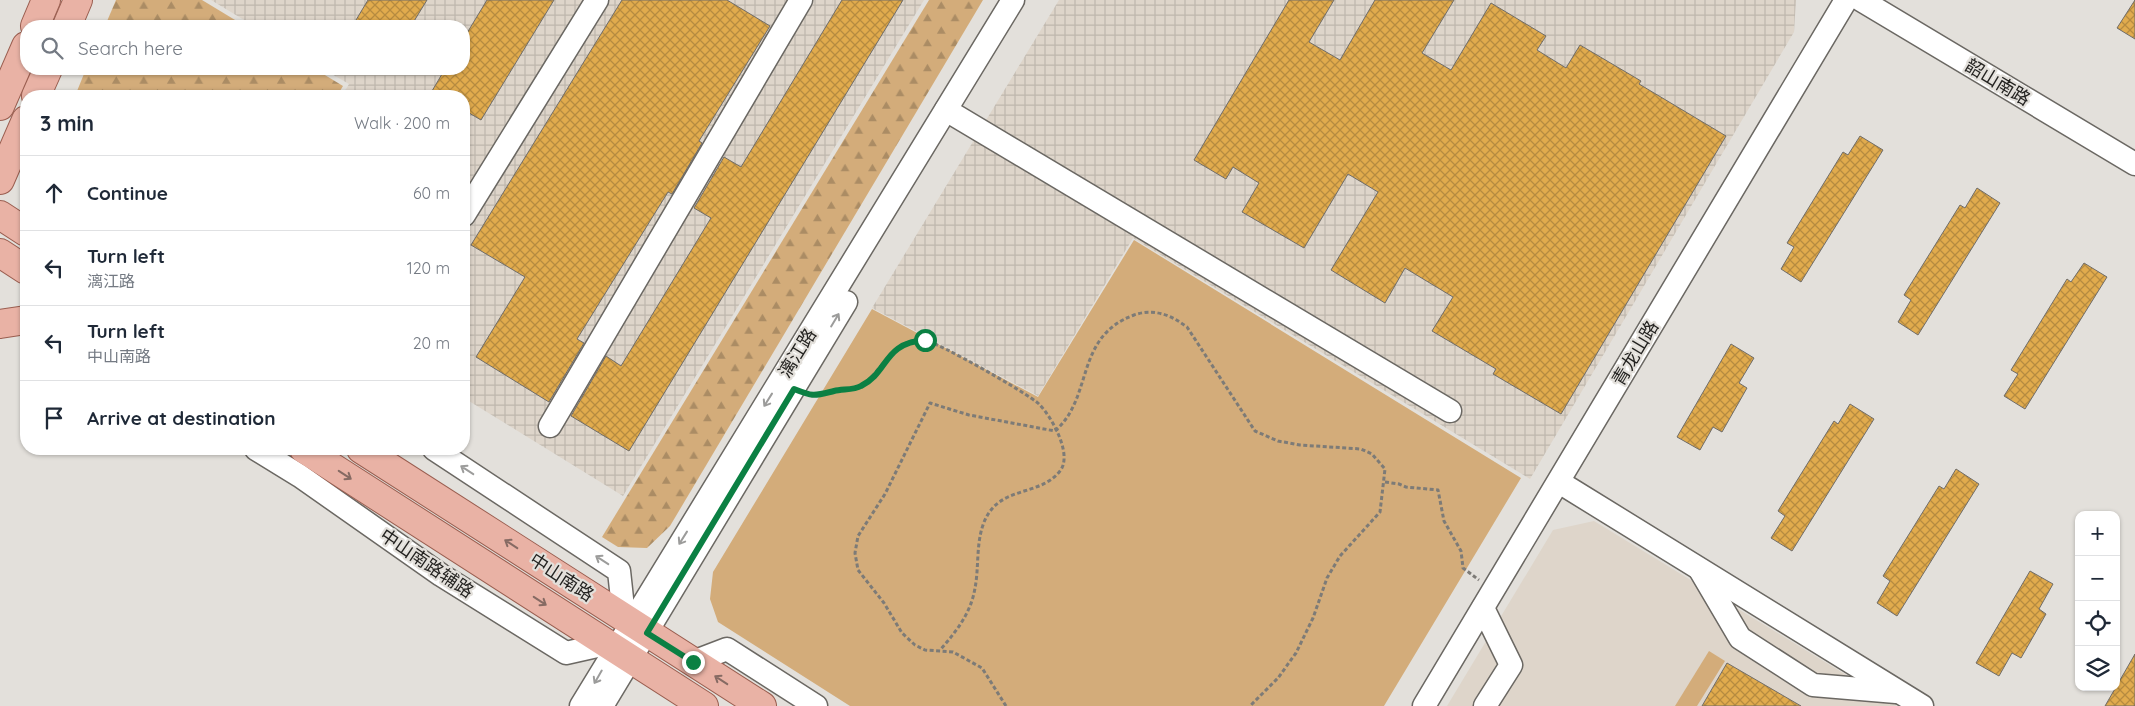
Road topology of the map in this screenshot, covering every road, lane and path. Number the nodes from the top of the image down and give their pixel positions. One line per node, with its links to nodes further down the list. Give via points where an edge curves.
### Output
1 (46, 0): 9 (main road)
2 (78, 0): 10 (main road)
3 (597, 0): 23 (street)
4 (801, 0): 32 (street)
5 (1013, 0): 19 (street, 漓江路)
6 (1029, 0): 19 (street, 漓江路)
7 (1846, 0): 39 (street, 青龙山路)
8 (1861, 0): 21 (street, 韶山南路)
9 (38, 20)
10 (70, 20)
11 (20, 49): 13 (main road)
12 (20, 60): 18 (main road)
13 (0, 68)
14 (46, 75): 16 (main road)
15 (48, 75): 17 (main road)
16 (39, 90)
17 (47, 90)
18 (0, 106)
19 (952, 113): 30 (street, 漓江路, one-way to 19); 31 (street); 42 (street, 漓江路, one-way to 42)
20 (20, 134): 22 (main road)
21 (2135, 164)
22 (0, 180)
23 (470, 205)
24 (0, 215): 25 (main road)
25 (20, 228)
26 (0, 253): 27 (main road)
27 (20, 266)
28 (20, 321): 29 (main road)
29 (0, 324)
30 (794, 389): 33 (path, via 812,396 861,387 902,345 925,340 1026,394 1046,411); 42 (street, 漓江路)
31 (1450, 412)
32 (550, 426)
33 (1056, 431): 38 (path, via 1073,410 1088,359 1103,335 1125,318 1142,312 1157,312 1174,317 1187,327 1255,431 1278,441 1300,445 1361,449 1379,461 1385,470); 44 (path, via 1066,456 1061,470 1050,481 1000,500 991,508 983,525 975,590 958,630); 44 (path, via 969,415 930,403 885,494 858,536 854,553 858,570 884,602 902,633 925,650)
34 (296, 455): 37 (street)
35 (370, 455): 42 (main road, 中山南路, one-way to 35)
36 (443, 455): 42 (street, one-way to 36, via 619,571)
37 (309, 457): 43 (main road, 中山南路, one-way to 43)
38 (1385, 482): 41 (path, via 1438,490 1444,520 1462,551 1463,568); 54 (path, via 1380,512 1340,556 1327,578 1314,618 1296,652 1278,678)
39 (1559, 482): 40 (street); 41 (street, 青龙山路)
40 (1698, 567): 46 (street); 46 (street, via 1740,638 1813,685)
41 (1488, 599): 55 (street, 青龙山路); 56 (street, via 1510,665)
42 (634, 624): 43 (street, 漓江路); 45 (main road, 中山南路)
43 (617, 650): 47 (main road, 中山南路); 48 (street, 漓江路, one-way to 48); 49 (street, 漓江路)
44 (940, 650): 53 (path, via 953,652 982,668)
45 (693, 662): 51 (main road, 中山南路, one-way to 45); 52 (street, via 727,649)
46 (1899, 692): 57 (street)
47 (676, 696): 50 (main road, 中山南路)
48 (581, 706)
49 (602, 706)
50 (704, 706)
51 (762, 706)
52 (816, 706)
53 (1006, 706)
54 (1250, 706)
55 (1424, 706)
56 (1485, 706)
57 (1922, 706)

